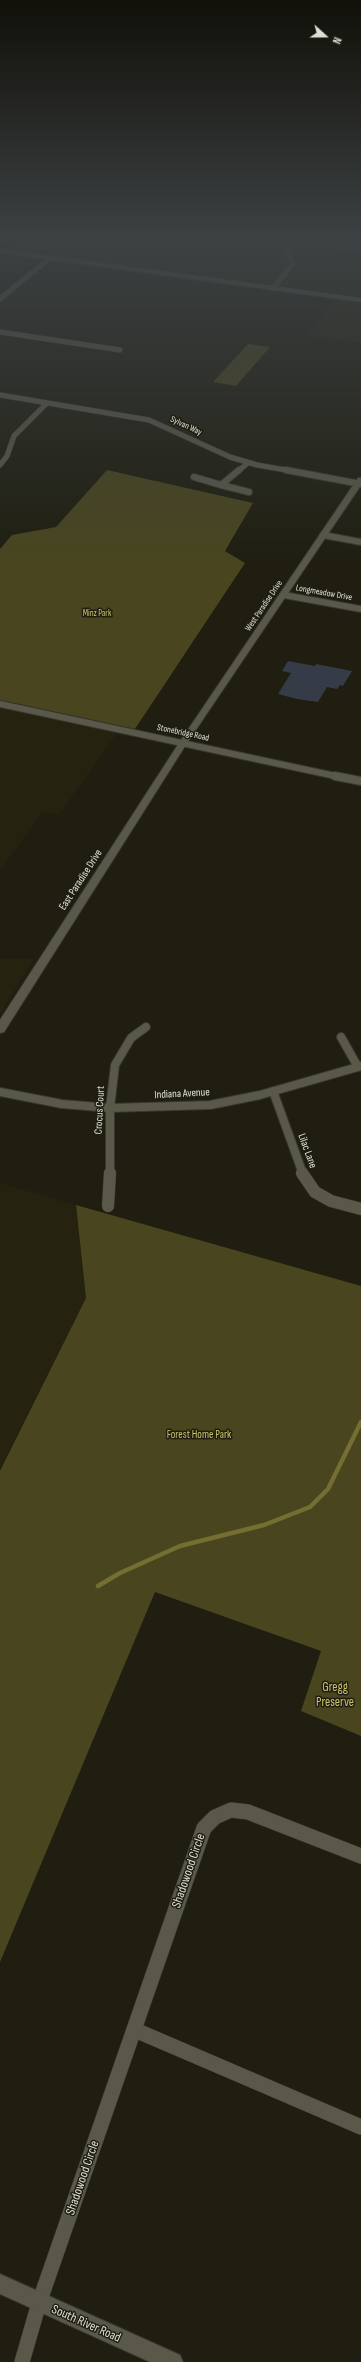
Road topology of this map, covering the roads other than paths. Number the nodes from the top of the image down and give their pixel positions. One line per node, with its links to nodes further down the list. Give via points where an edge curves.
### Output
1 (95, 346): 2 (street)
2 (120, 350)
3 (0, 395): 4 (street, Sylvan Way)
4 (47, 403): 5 (street, Sylvan Way, via 149,420); 6 (street, via 14,436)
5 (248, 463): 8 (street, Sylvan Way); 9 (street)
6 (0, 464)
7 (194, 477): 9 (street)
8 (360, 483): 11 (street, West Paradise Drive)
9 (221, 485): 10 (street)
10 (249, 492)
11 (323, 535): 12 (street); 13 (street, West Paradise Drive)
12 (361, 542)
13 (284, 595): 14 (street, Longmeadow Drive); 16 (street, West Paradise Drive)
14 (361, 609)
15 (0, 704): 16 (street, Stonebridge Road)
16 (183, 743): 17 (street, Stonebridge Road); 19 (street, East Paradise Drive)
17 (361, 781)
18 (146, 1028): 24 (street, Crocus Court, via 131,1038 118,1059)
19 (0, 1029)
20 (341, 1037): 21 (street)
21 (359, 1067): 22 (street, Indiana Avenue)
22 (273, 1091): 24 (street, Indiana Avenue, via 210,1105); 26 (street, Lilac Lane, via 302,1175 315,1192 331,1201)
23 (0, 1092): 24 (street, Indiana Avenue, via 62,1104)
24 (110, 1108): 25 (street, Crocus Court)
25 (108, 1206)
26 (361, 1209)
27 (361, 1856): 28 (street, Shadowood Circle, via 248,1812 231,1810 215,1817 204,1828)
28 (135, 2030): 29 (street); 31 (street, Shadowood Circle)
29 (361, 2127)
30 (0, 2284): 31 (street, South River Road)
31 (39, 2303): 32 (street, Shadowood Circle); 33 (street, South River Road)
32 (22, 2362)
33 (173, 2362)

